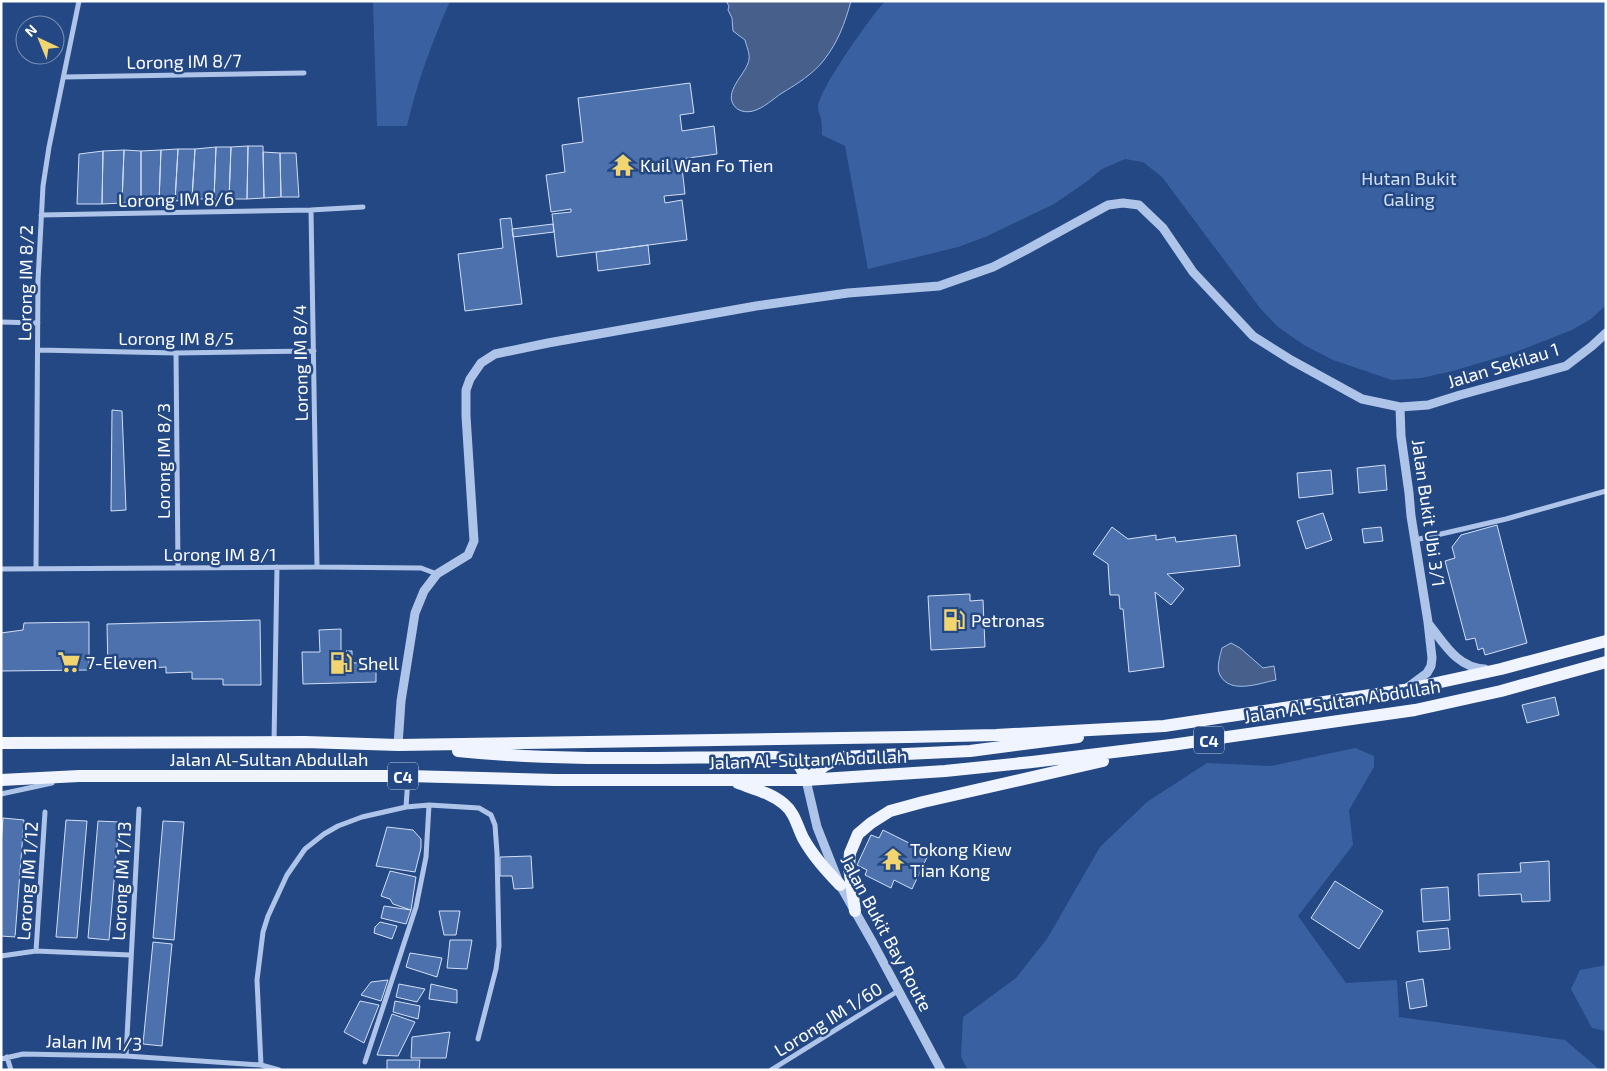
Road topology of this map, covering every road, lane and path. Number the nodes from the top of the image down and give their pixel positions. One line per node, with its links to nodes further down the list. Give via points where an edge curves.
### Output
1 (79, 1): 3 (street, Lorong IM 8/2)
2 (304, 73): 3 (street, Lorong IM 8/7)
3 (64, 77): 6 (street, Lorong IM 8/2, via 43,186)
4 (364, 207): 5 (street)
5 (311, 210): 6 (street, Lorong IM 8/6); 11 (street, Lorong IM 8/4)
6 (41, 215): 8 (street, Lorong IM 8/2)
7 (1, 322): 8 (street)
8 (38, 323): 10 (street, Lorong IM 8/2)
9 (1606, 333): 13 (street, Jalan Sekilau 1, via 1566,366 1428,405)
10 (38, 350): 12 (street, Lorong IM 8/5); 18 (street, Lorong IM 8/2)
11 (314, 351): 12 (street, Lorong IM 8/5); 17 (street, Lorong IM 8/4)
12 (176, 353): 19 (street, Lorong IM 8/3)
13 (1400, 407): 15 (street, Jalan Bukit Ubi 3/1); 21 (street, Jalan Sekilau 1, via 1362,399 1254,336 1193,272 1163,228 1139,205 1108,205 992,267 939,286 848,293 756,306 495,354 481,363 466,390 474,541 468,555)
14 (1606, 491): 15 (street)
15 (1416, 540): 22 (street, Jalan Bukit Ubi 3/1)
16 (277, 567): 17 (street, Lorong IM 8/1); 19 (street, Lorong IM 8/1); 29 (street)
17 (317, 567): 21 (street, Lorong IM 8/1, via 420,568)
18 (36, 568): 19 (street, Lorong IM 8/1); 20 (street, Lorong IM 8/1)
19 (178, 568)
20 (1, 569)
21 (437, 574): 30 (street, via 424,591 415,613 400,701)
22 (1428, 622): 25 (street, via 1452,654 1464,664); 26 (street, Jalan Bukit Ubi 3/1, via 1431,666 1427,673)
23 (1606, 641): 25 (main road, Jalan Al-Sultan Abdullah / C4)
24 (1606, 662): 31 (main road, Jalan Al-Sultan Abdullah / C4, via 1501,691 1415,710)
25 (1501, 669): 26 (main road, Jalan Al-Sultan Abdullah / C4)
26 (1404, 690): 27 (main road, Jalan Al-Sultan Abdullah / C4)
27 (1164, 726): 30 (main road, Jalan Al-Sultan Abdullah / C4, via 996,735); 36 (main road, via 970,751 841,757)
28 (1, 743): 29 (main road, Jalan Al-Sultan Abdullah / C4)
29 (274, 743): 30 (main road, Jalan Al-Sultan Abdullah / C4)
30 (398, 745): 36 (main road, via 509,756 775,756 794,760 801,766)
31 (1171, 745): 36 (main road, Jalan Al-Sultan Abdullah / C4, via 954,770); 43 (main road, via 890,811 858,834 850,853)
32 (79, 776): 33 (main road, Jalan Al-Sultan Abdullah / C4); 34 (main road, Jalan Al-Sultan Abdullah / C4); 37 (street)
33 (408, 776): 35 (main road, Jalan Al-Sultan Abdullah / C4); 39 (street)
34 (1, 780)
35 (729, 780): 36 (main road, Jalan Al-Sultan Abdullah / C4); 42 (main road, via 769,794 784,804 817,860)
36 (806, 780): 42 (street, Jalan Bukit Bay Route, via 817,827)
37 (1, 794)
38 (430, 805): 39 (street); 48 (street, via 479,808 491,815 494,825 498,853 499,946); 52 (street, via 426,857 416,907)
39 (406, 807): 53 (street, via 362,817 324,834 305,850 287,875 263,932 257,980)
40 (139, 809): 45 (street, Lorong IM 1/13)
41 (45, 812): 44 (street, Lorong IM 1/12)
42 (840, 885): 43 (street, Jalan Bukit Bay Route)
43 (855, 912): 47 (street, Jalan Bukit Bay Route)
44 (36, 951): 45 (street); 46 (street)
45 (130, 955): 49 (street, Lorong IM 1/13)
46 (1, 956)
47 (898, 991): 56 (street, Lorong IM 1/60); 57 (street, Jalan Bukit Bay Route)
48 (478, 1039)
49 (126, 1056): 50 (street, Jalan IM 1/3, via 23,1054); 53 (street, Jalan IM 1/3)
50 (8, 1057): 51 (street, Jalan IM 1/3); 54 (street)
51 (1, 1060)
52 (365, 1062)
53 (261, 1065): 55 (street, Jalan IM 1/3)
54 (11, 1070)
55 (279, 1070)
56 (772, 1070)
57 (941, 1070)

